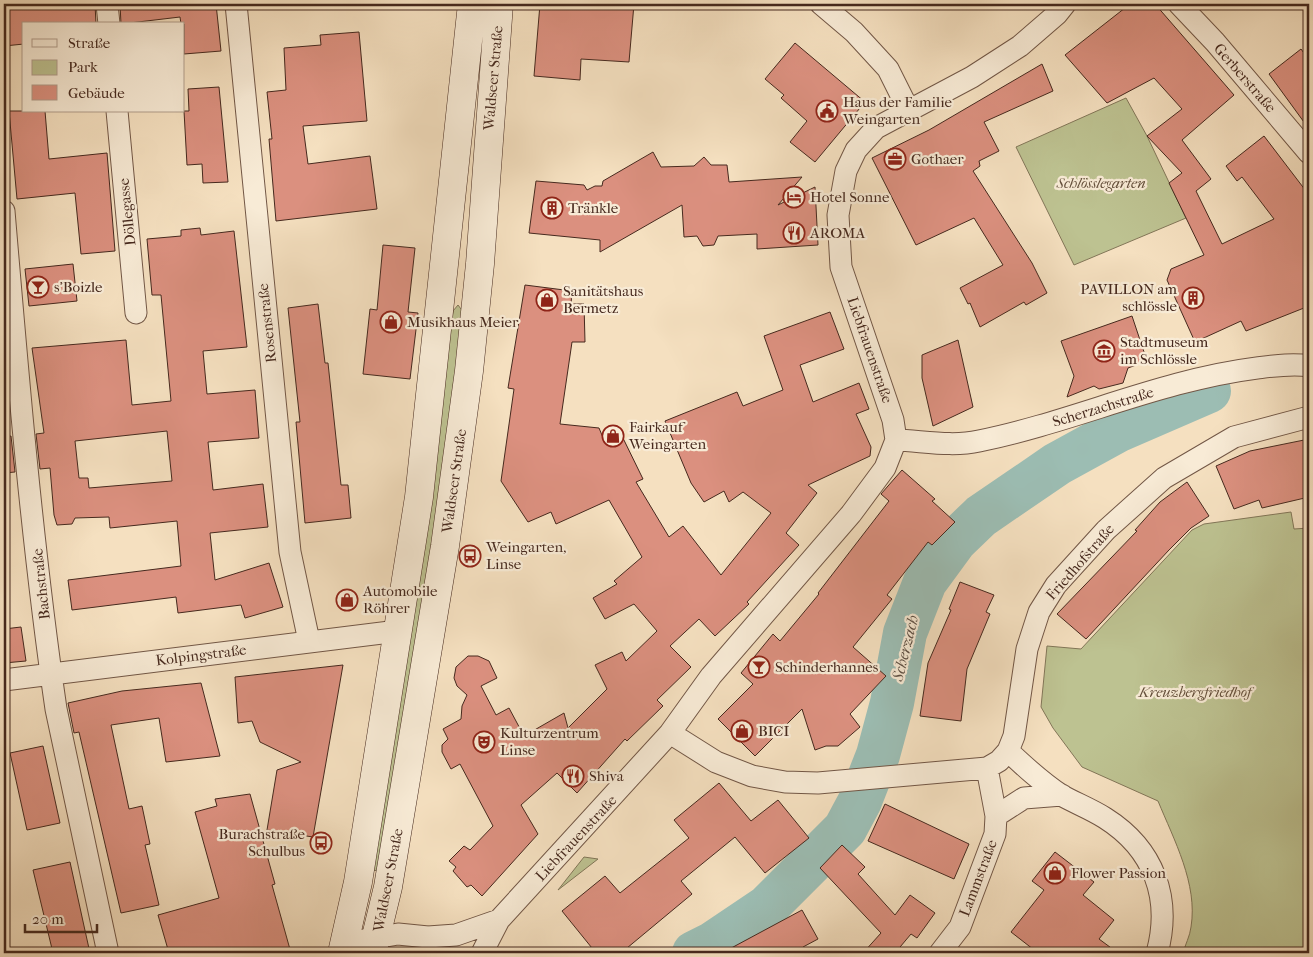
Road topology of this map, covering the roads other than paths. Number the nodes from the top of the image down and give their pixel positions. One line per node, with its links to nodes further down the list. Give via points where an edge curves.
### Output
1 (107, 4): 8 (street)
2 (236, 4): 18 (street, Rosenstraße, via 290,552)
3 (472, 4): 17 (main road, Waldseer Straße, via 419,497)
4 (499, 4): 27 (main road, Waldseer Straße, via 468,380 445,546 388,887)
5 (821, 4): 9 (street, via 854,32 888,69)
6 (1065, 4): 9 (street, Liebfrauenstraße, via 1020,46)
7 (1179, 4): 11 (street, Gerberstraße)
8 (108, 22)
9 (909, 111): 16 (street, Liebfrauenstraße, via 876,128 856,150 846,171 838,215 841,267 894,420)
10 (117, 112): 13 (street, Döllegasse)
11 (1309, 153)
12 (4, 211): 19 (street, Bachstraße)
13 (136, 313)
14 (1309, 366): 16 (street, Scherzachstraße, via 1274,366 1204,377 977,442)
15 (1309, 416): 22 (street, Friedhofstraße, via 1234,437 1164,478 1106,530 1056,585 1039,612 1027,649 1014,736)
16 (904, 440): 21 (street, Liebfrauenstraße, via 851,514 710,676)
17 (398, 631): 18 (street, Kolpingstraße); 28 (main road, Waldseer Straße)
18 (309, 641): 19 (street, Kolpingstraße)
19 (51, 674): 20 (street, Kolpingstraße); 29 (street, Bachstraße)
20 (4, 680)
21 (670, 733): 23 (street, via 716,762 752,776 785,782 853,780); 26 (street, Liebfrauenstraße)
22 (1008, 751): 23 (street, via 999,762); 24 (street, via 1038,779)
23 (987, 768): 25 (street, Lammstraße)
24 (1062, 795): 25 (street, via 1024,798); 32 (street, via 1123,832 1142,851 1155,871 1162,896)
25 (996, 816): 31 (street, Lammstraße, via 995,834 960,927)
26 (499, 920): 27 (street, Liebfrauenstraße, via 456,935 398,934); 30 (street, Liebfrauenstraße)
27 (374, 946): 28 (street, Liebfrauenstraße)
28 (344, 948)
29 (108, 953)
30 (482, 953)
31 (940, 953)
32 (1157, 953)

